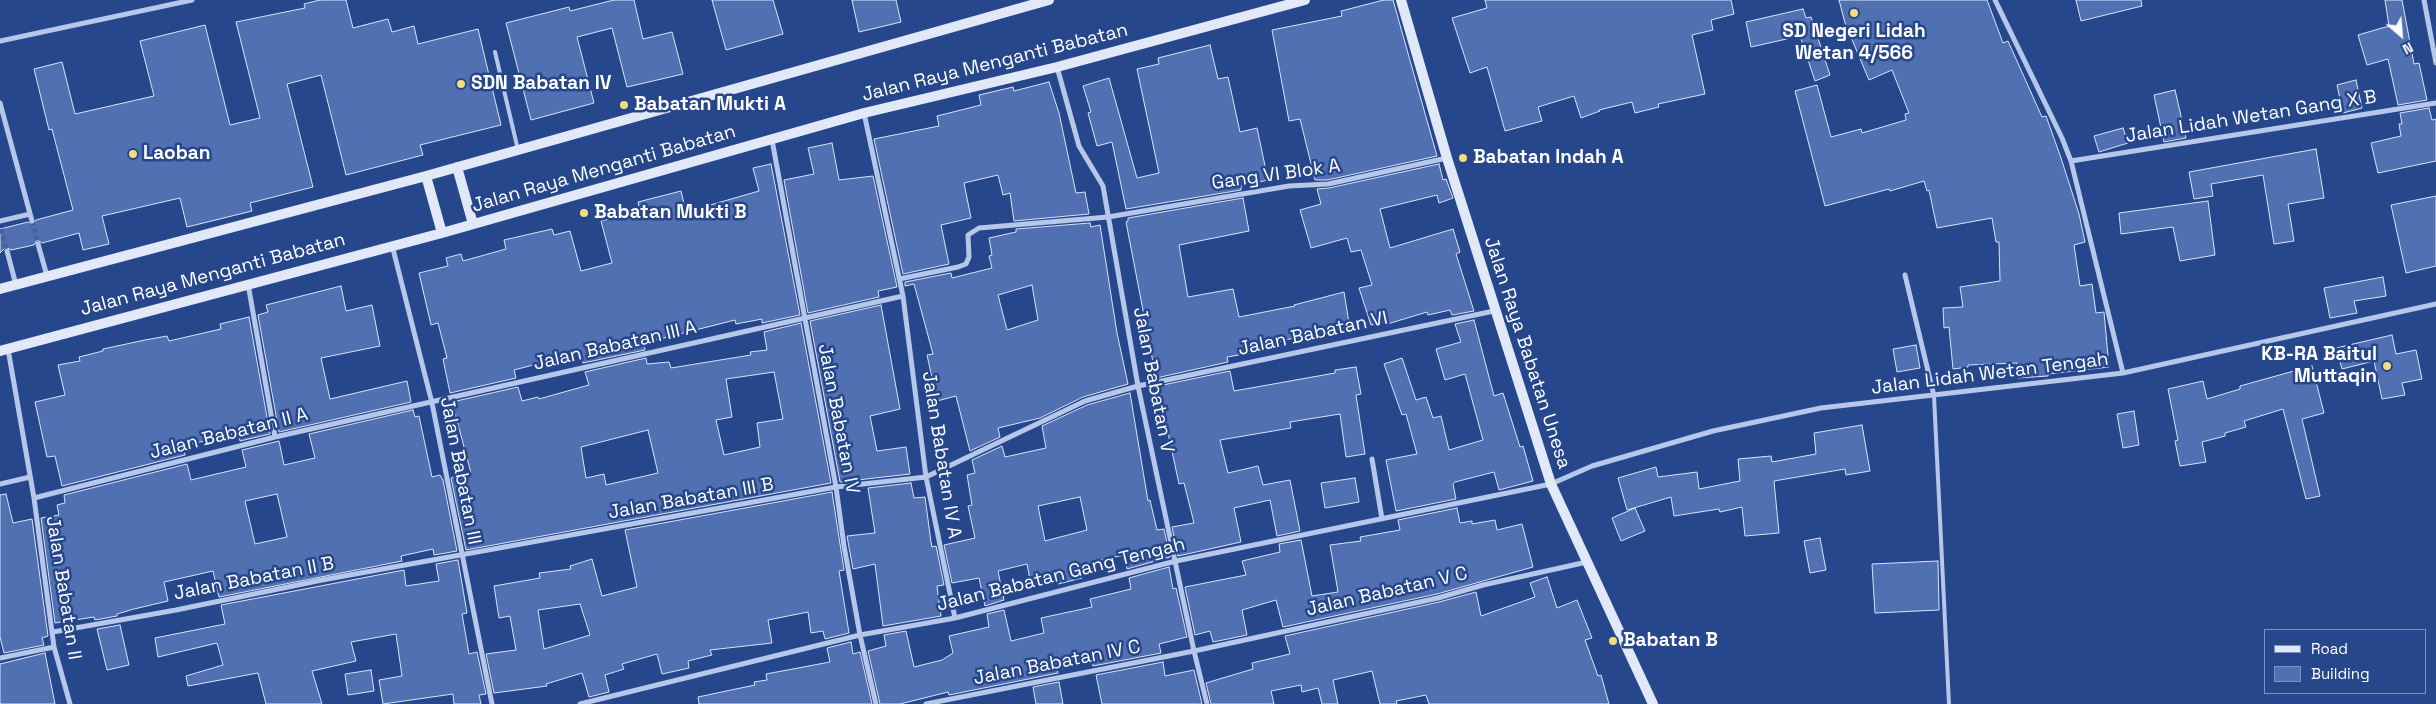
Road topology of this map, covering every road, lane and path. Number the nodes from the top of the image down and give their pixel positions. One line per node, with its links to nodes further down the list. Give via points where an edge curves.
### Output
1 (192, 0): 7 (street)
2 (1049, 0): 15 (main road)
3 (1305, 0): 10 (main road, Jalan Raya Menganti Babatan)
4 (1401, 0): 16 (main road, Jalan Raya Babatan Unesa)
5 (1995, 0): 17 (street)
6 (2424, 0): 9 (street)
7 (0, 41)
8 (495, 52): 15 (lane)
9 (2436, 63)
10 (1057, 67): 13 (main road, Jalan Raya Menganti Babatan); 21 (street, Jalan Babatan V, via 1079,146 1103,186)
11 (0, 103): 20 (street)
12 (2436, 103): 17 (street, Jalan Lidah Wetan Gang X B)
13 (864, 113): 14 (main road, Jalan Raya Menganti Babatan); 31 (street, Jalan Babatan IV A)
14 (772, 140): 24 (main road, Jalan Raya Menganti Babatan); 38 (street, Jalan Babatan IV)
15 (518, 150): 18 (main road)
16 (1447, 158): 21 (street, Gang VI Blok A, via 1328,184 1289,186); 37 (main road, Jalan Raya Babatan Unesa)
17 (2071, 161): 40 (street)
18 (457, 167): 19 (main road); 24 (main road)
19 (426, 176): 25 (main road); 29 (main road)
20 (30, 214): 22 (street); 23 (street)
21 (1108, 218): 31 (street, via 979,228 968,235 969,257 966,264); 41 (street, Jalan Babatan V)
22 (32, 221)
23 (0, 224)
24 (473, 224): 25 (main road, Jalan Raya Menganti Babatan)
25 (442, 233): 27 (main road, Jalan Raya Menganti Babatan)
26 (38, 244): 29 (street)
27 (392, 245): 33 (main road, Jalan Raya Menganti Babatan); 43 (street, Jalan Babatan III)
28 (7, 251): 32 (street)
29 (46, 276): 32 (main road)
30 (1905, 276): 42 (street)
31 (899, 279): 35 (street, Jalan Babatan IV A)
32 (16, 284): 34 (main road)
33 (248, 284): 39 (main road, Jalan Raya Menganti Babatan); 44 (street)
34 (0, 289)
35 (903, 296): 38 (street); 47 (street, Jalan Babatan IV A)
36 (2436, 304): 40 (street, Jalan Lidah Wetan Tengah)
37 (1494, 311): 41 (street, Jalan Babatan VI); 49 (main road, Jalan Raya Babatan Unesa)
38 (804, 319): 43 (street, Jalan Babatan III A); 50 (street, Jalan Babatan IV)
39 (4, 350): 46 (street, Jalan Babatan II)
40 (2123, 373): 42 (street, Jalan Lidah Wetan Tengah)
41 (1138, 386): 47 (street, Jalan Babatan VI, via 1085,401); 54 (street, Jalan Babatan V)
42 (1934, 396): 49 (street, Jalan Lidah Wetan Tengah, via 1821,408 1713,431 1592,466); 71 (lane)
43 (432, 403): 44 (street, Jalan Babatan II A); 53 (street, Jalan Babatan III)
44 (274, 437): 51 (street, Jalan Babatan II A)
45 (1372, 460): 52 (street)
46 (30, 477): 48 (street); 51 (street, Jalan Babatan II)
47 (926, 477): 50 (street, Jalan Babatan III B); 56 (street, Jalan Babatan IV A)
48 (0, 484)
49 (1551, 484): 52 (street, Jalan Babatan Gang Tengah); 55 (main road, Jalan Raya Babatan Unesa)
50 (836, 487): 53 (street, Jalan Babatan III B); 58 (street, Jalan Babatan IV)
51 (34, 498): 57 (street, Jalan Babatan II)
52 (1382, 519): 54 (street, Jalan Babatan Gang Tengah)
53 (462, 556): 57 (street, Jalan Babatan II B); 64 (street, Jalan Babatan III)
54 (1176, 562): 56 (street, Jalan Babatan Gang Tengah); 60 (street, Jalan Babatan V)
55 (1587, 562): 60 (street, Jalan Babatan V C); 70 (main road, Jalan Raya Babatan Unesa)
56 (955, 618): 58 (street, Jalan Babatan Gang Tengah)
57 (53, 632): 59 (street, Jalan Babatan II)
58 (860, 635): 65 (street, Jalan Babatan Gang Tengah); 66 (street, Jalan Babatan IV)
59 (54, 647): 61 (street); 63 (street, Jalan Babatan II)
60 (1194, 652): 62 (street, Jalan Babatan IV C); 69 (street, Jalan Babatan V)
61 (0, 658)
62 (962, 698): 67 (street, Jalan Babatan IV C); 68 (street)
63 (70, 704)
64 (492, 704)
65 (580, 704)
66 (876, 704)
67 (926, 704)
68 (964, 704)
69 (1207, 704)
70 (1653, 704)
71 (1949, 704)

